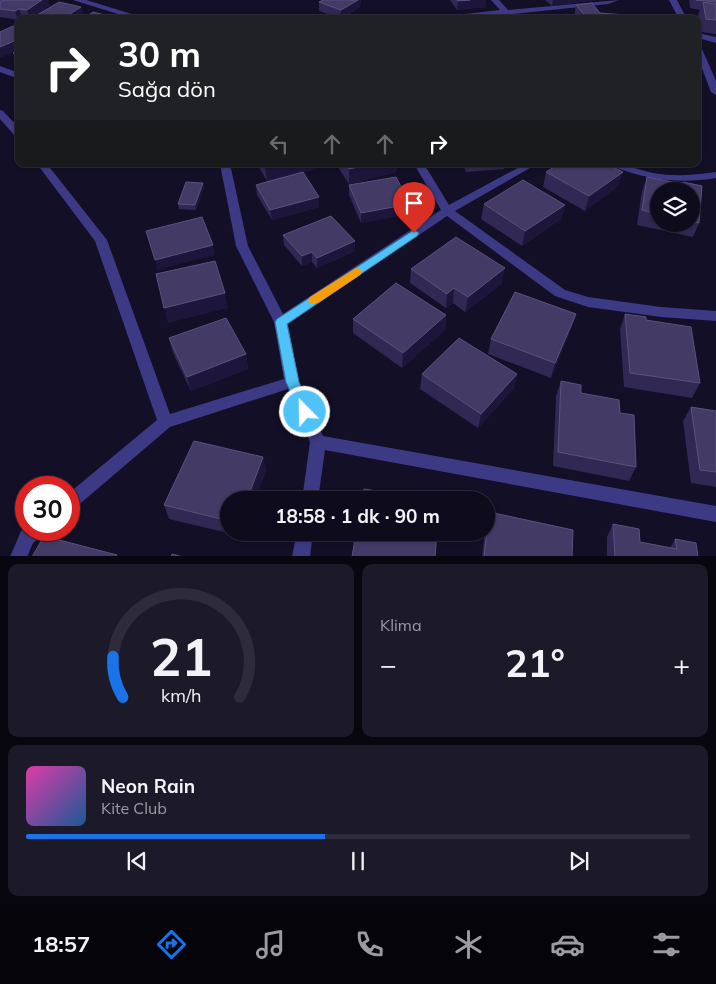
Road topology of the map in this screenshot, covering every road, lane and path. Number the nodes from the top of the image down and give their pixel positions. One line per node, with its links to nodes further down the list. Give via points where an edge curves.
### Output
1 (77, 0): 5 (street)
2 (495, 0): 6 (street)
3 (615, 0): 7 (street)
4 (673, 0): 8 (street)
5 (130, 15)
6 (509, 15)
7 (517, 15)
8 (681, 15)
9 (701, 37): 10 (street)
10 (716, 40)
11 (701, 56): 14 (street)
12 (0, 69): 13 (street)
13 (15, 75)
14 (716, 92)
15 (0, 113): 16 (street)
16 (15, 130)
17 (44, 167): 27 (street, via 101,240)
18 (226, 167): 25 (street, via 242,246)
19 (421, 167): 23 (street)
20 (527, 167): 23 (street)
21 (623, 167): 22 (street, via 659,178 687,180)
22 (716, 175)
23 (447, 211): 24 (street, via 560,293 588,302); 25 (street)
24 (716, 316)
25 (281, 322): 26 (street)
26 (292, 382): 27 (street); 28 (street)
27 (165, 422): 30 (street)
28 (318, 442): 29 (street); 31 (street)
29 (311, 491)
30 (80, 493)
31 (716, 514)
32 (25, 541): 34 (street)
33 (304, 541): 35 (street)
34 (18, 556)
35 (301, 556)

